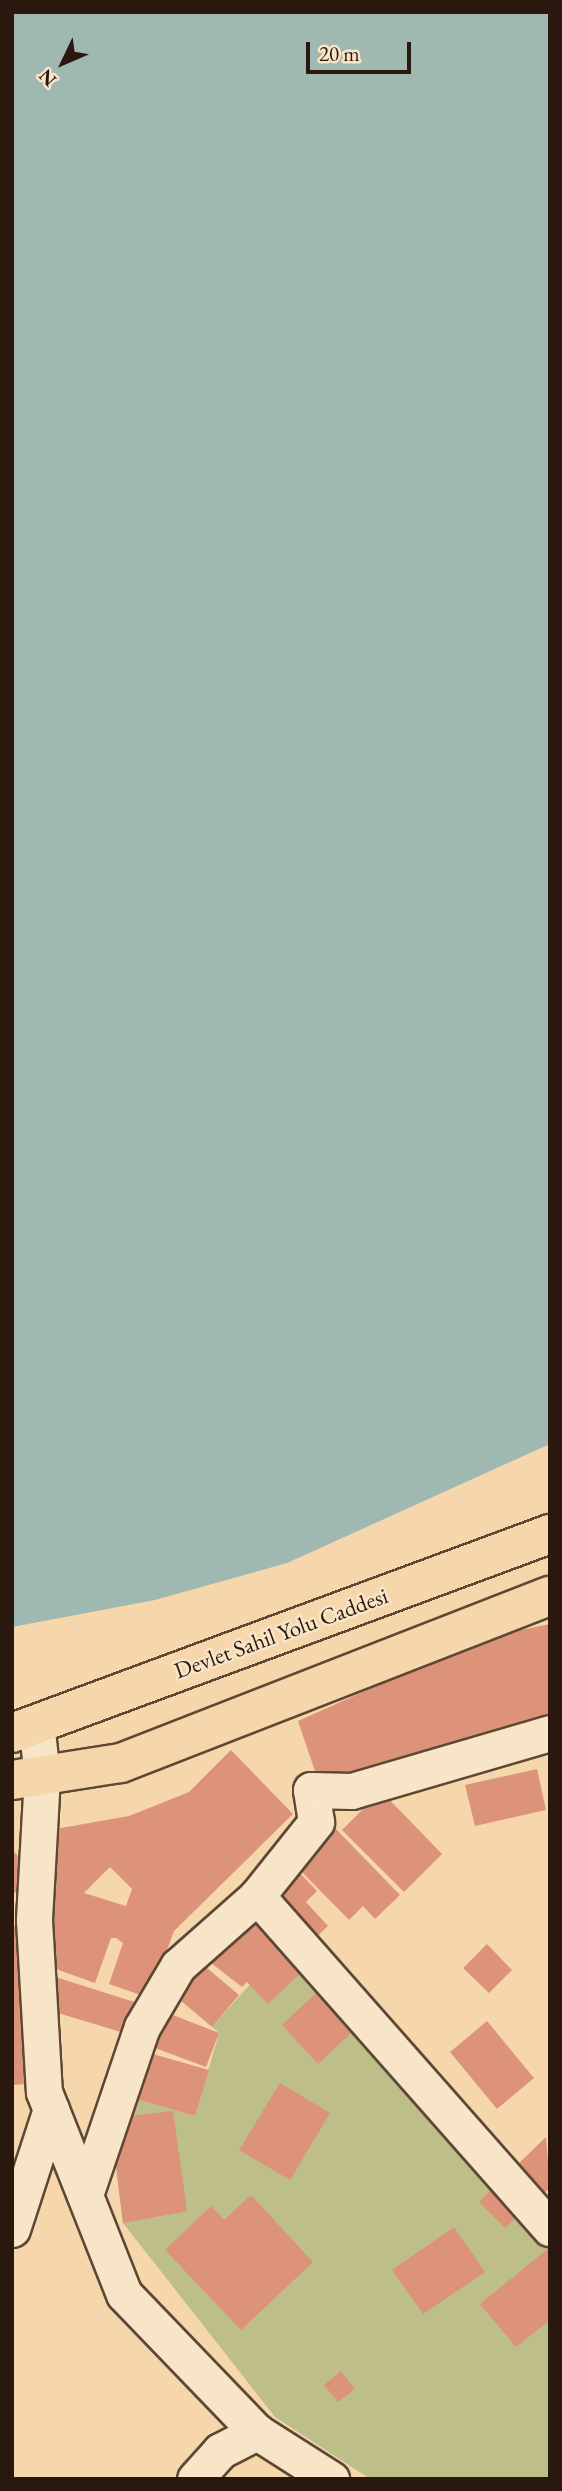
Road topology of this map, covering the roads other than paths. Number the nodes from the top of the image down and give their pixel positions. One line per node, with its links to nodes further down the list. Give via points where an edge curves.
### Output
1 (550, 1534): 3 (main road, Devlet Sahil Yolu Caddesi)
2 (550, 1596): 5 (main road, via 121,1763)
3 (24, 1728): 5 (street)
4 (550, 1733): 6 (street, via 352,1791 311,1790 316,1822)
5 (27, 1778): 7 (street, via 44,2092)
6 (257, 1896): 8 (street, via 177,1966 142,2027); 9 (street)
7 (51, 2109): 8 (street); 10 (street)
8 (85, 2195): 11 (street, via 124,2294)
9 (550, 2228)
10 (12, 2229)
11 (257, 2432): 12 (street, via 220,2451); 13 (street)
12 (195, 2479)
13 (331, 2479)

